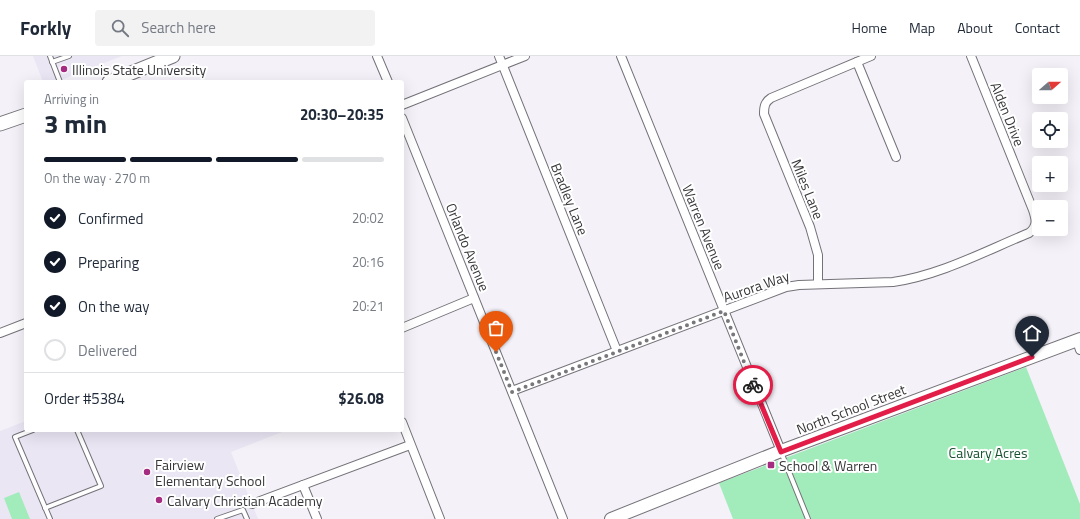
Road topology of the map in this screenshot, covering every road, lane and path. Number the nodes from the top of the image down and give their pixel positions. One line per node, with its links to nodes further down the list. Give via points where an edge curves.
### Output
1 (50, 56): 10 (lane)
2 (68, 56): 10 (lane)
3 (173, 56): 14 (main road)
4 (377, 56): 15 (street)
5 (500, 56): 12 (street, Bradley Lane)
6 (525, 56): 12 (street)
7 (622, 56): 25 (street, Warren Avenue)
8 (871, 56): 11 (street)
9 (971, 56): 21 (street, Alden Drive)
10 (52, 62): 13 (lane)
11 (857, 62): 20 (street); 23 (street, Miles Lane, via 771,98 764,106 764,114 810,227 816,247)
12 (503, 65): 16 (street); 30 (street, Bradley Lane)
13 (59, 80)
14 (114, 80)
15 (387, 80)
16 (404, 104)
17 (24, 116): 19 (main road)
18 (404, 123): 24 (street, Orlando Avenue)
19 (0, 124)
20 (896, 157)
21 (1032, 208)
22 (1032, 230): 23 (street, Aurora Way, via 1029,233 920,277 893,282)
23 (818, 284): 25 (street, Aurora Way, via 786,287)
24 (474, 298): 27 (street); 31 (street, Orlando Avenue)
25 (724, 311): 30 (street, Aurora Way); 36 (street, Warren Avenue)
26 (24, 324): 28 (street)
27 (404, 327)
28 (0, 333)
29 (1079, 343): 36 (street, North School Street)
30 (617, 351): 31 (street, Aurora Way)
31 (512, 392): 45 (street, Orlando Avenue)
32 (404, 428): 35 (street)
33 (28, 432): 39 (lane, via 16,437)
34 (78, 432): 39 (lane, via 101,486)
35 (410, 445): 37 (street); 44 (street)
36 (781, 452): 46 (street, North School Street); 47 (lane)
37 (303, 485): 38 (street); 43 (street)
38 (252, 504)
39 (45, 508): 40 (lane)
40 (50, 519)
41 (217, 519): 42 (lane, via 243,510)
42 (247, 519)
43 (317, 519)
44 (440, 519)
45 (562, 519)
46 (611, 519)
47 (808, 519)

